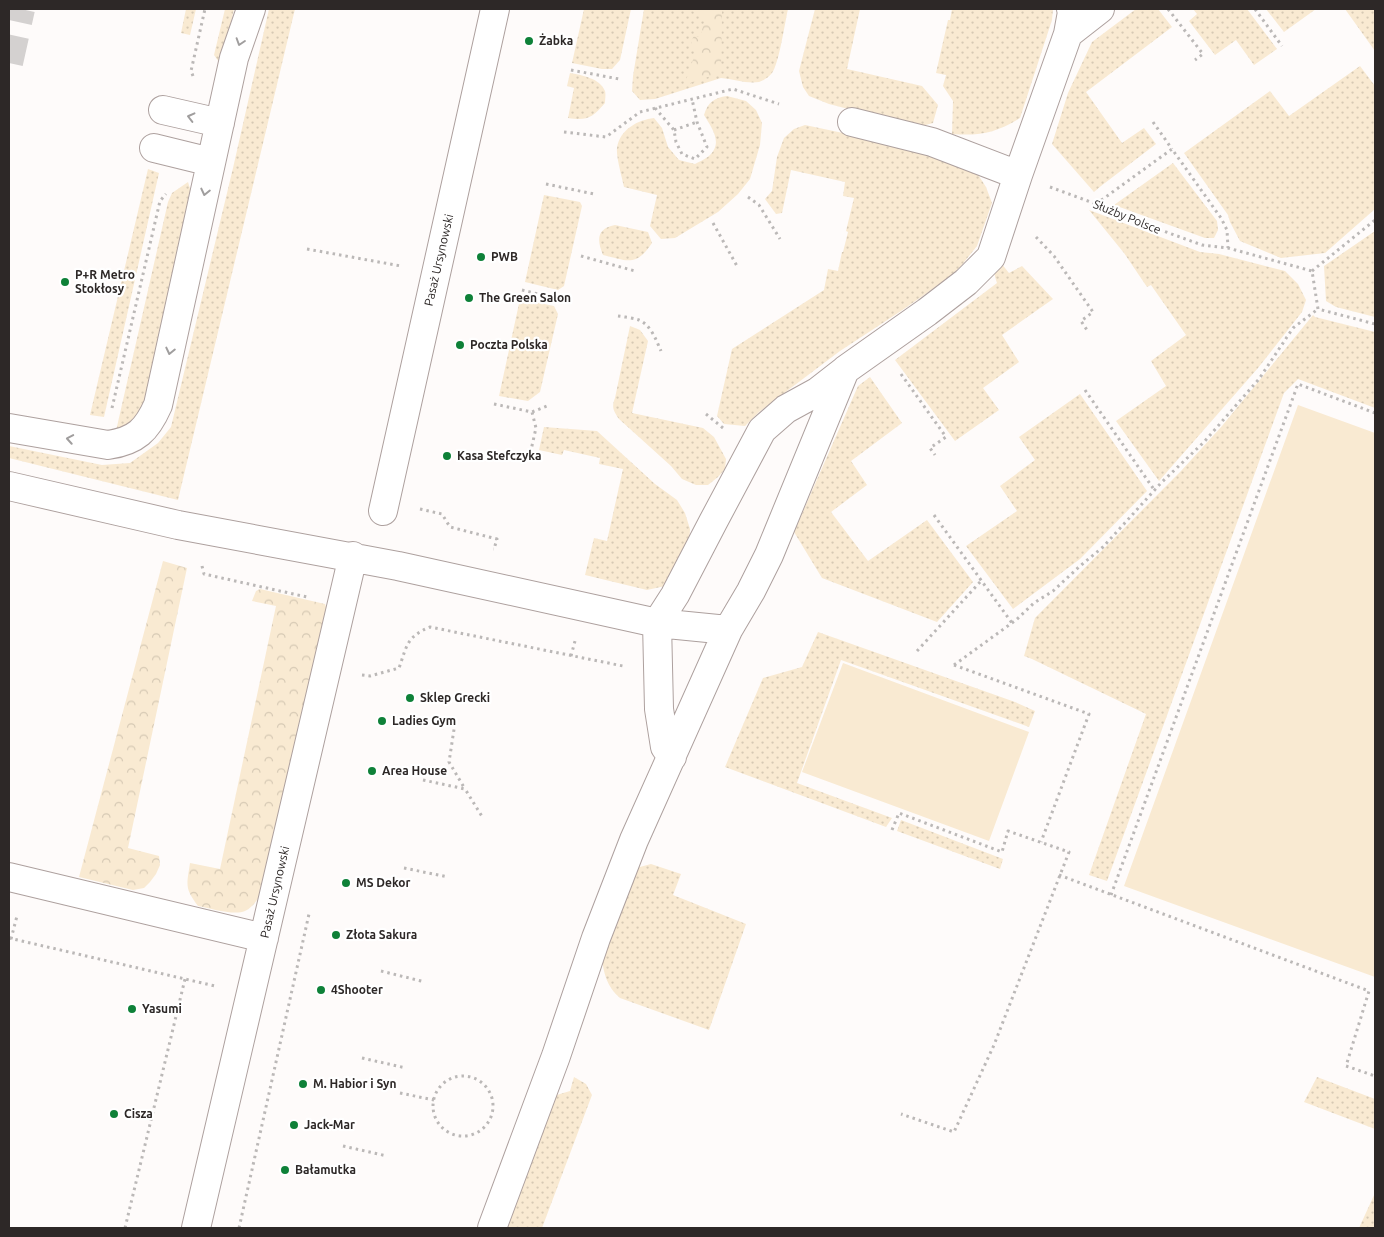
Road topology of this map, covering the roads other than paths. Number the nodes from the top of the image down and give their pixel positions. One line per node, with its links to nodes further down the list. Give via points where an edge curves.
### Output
1 (251, 9): 7 (street, one-way to 7, via 234,58)
2 (496, 9): 14 (street, Pasaż Ursynowski)
3 (1100, 9): 4 (street)
4 (1070, 22): 10 (street)
5 (163, 110): 7 (street, one-way to 5)
6 (852, 122): 10 (street, via 932,142)
7 (220, 123): 9 (street)
8 (154, 148): 9 (street)
9 (212, 162): 12 (street, one-way to 12, via 158,405 151,420 132,438 108,445)
10 (1018, 175): 11 (street, via 991,257 966,282)
11 (845, 370): 16 (street, via 817,392 786,409 762,430); 17 (street, via 769,555)
12 (9, 428)
13 (9, 486): 15 (street, via 178,525)
14 (384, 506)
15 (353, 556): 16 (street); 20 (street, Pasaż Ursynowski)
16 (657, 623): 17 (street); 18 (street, via 659,709 665,747)
17 (728, 630): 18 (street)
18 (672, 757): 22 (street, via 634,840 596,938)
19 (9, 878): 20 (street)
20 (264, 938): 21 (street, Pasaż Ursynowski)
21 (196, 1228)
22 (492, 1228)

